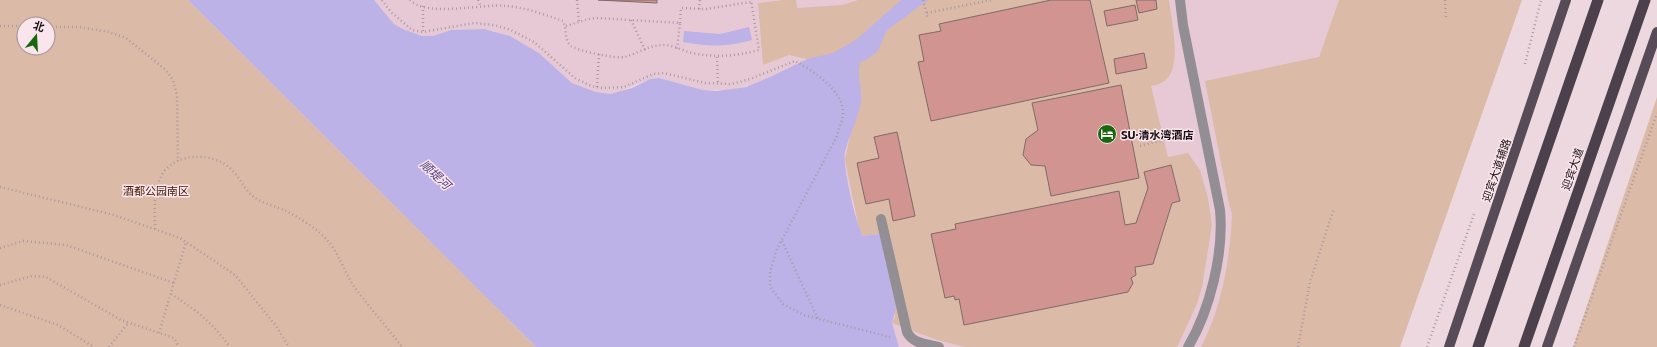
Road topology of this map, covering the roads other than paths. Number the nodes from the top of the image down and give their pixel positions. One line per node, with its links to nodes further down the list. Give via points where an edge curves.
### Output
1 (1180, 0): 8 (lane, via 1221,226 1209,298)
2 (1566, 0): 9 (main road, 迎宾大道辅路)
3 (1598, 0): 10 (highway)
4 (1645, 0): 11 (highway, 迎宾大道)
5 (1657, 32): 12 (main road)
6 (881, 219): 7 (lane, via 907,332 916,342)
7 (939, 347)
8 (1188, 347)
9 (1449, 347)
10 (1478, 347)
11 (1524, 347)
12 (1547, 347)

